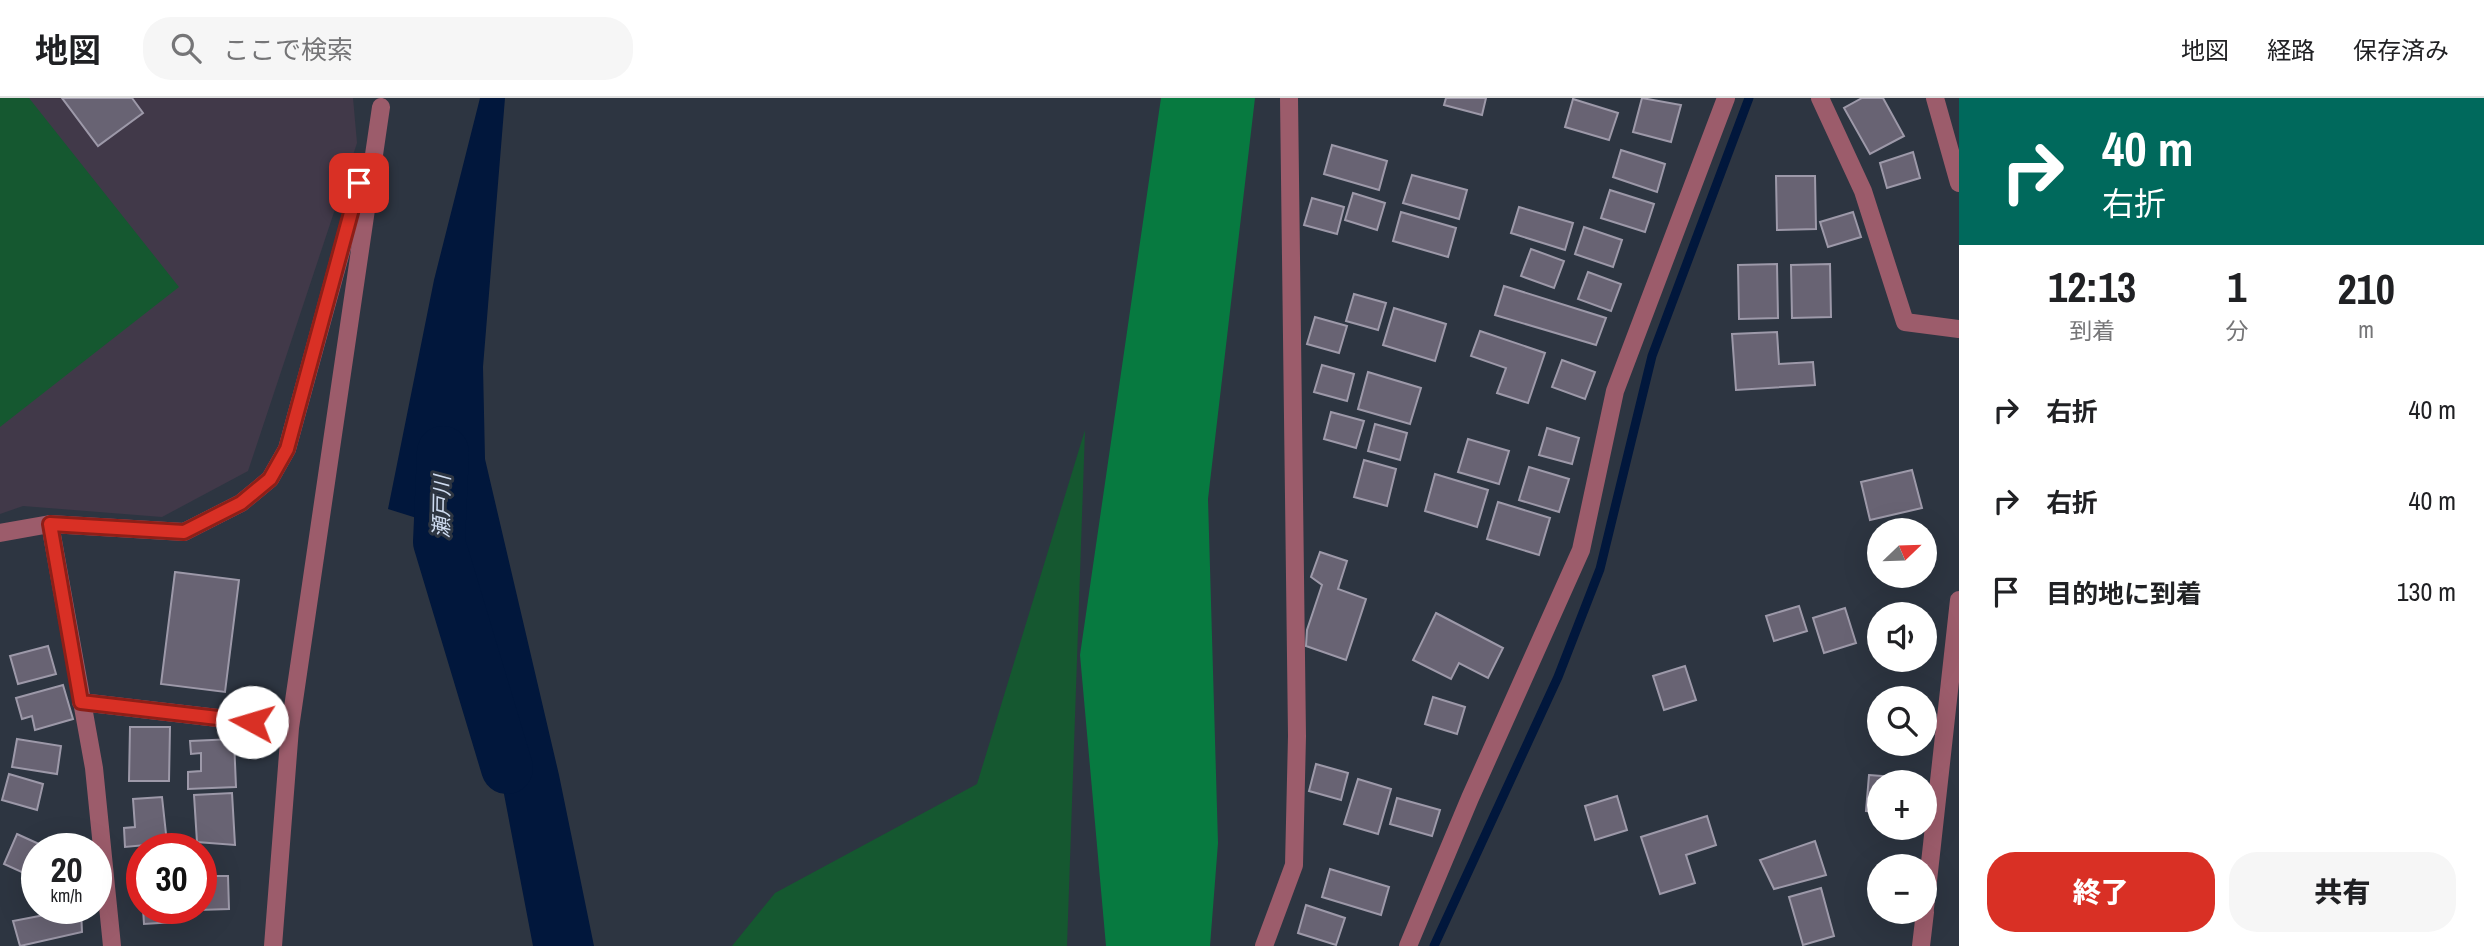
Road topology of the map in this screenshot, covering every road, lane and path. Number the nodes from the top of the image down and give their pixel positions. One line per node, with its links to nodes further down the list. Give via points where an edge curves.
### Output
1 (1289, 98): 17 (street, via 1297,736 1294,865)
2 (1726, 98): 18 (street, via 1615,391 1581,550)
3 (1820, 98): 7 (street, via 1863,191 1905,322)
4 (1935, 98): 6 (street)
5 (382, 103): 8 (street, via 287,449 270,479 241,503 184,532); 16 (street, via 290,728)
6 (1959, 183)
7 (1959, 329)
8 (50, 524): 9 (street); 11 (street)
9 (0, 533)
10 (1959, 600): 13 (street)
11 (81, 702): 12 (street); 15 (street, via 94,768)
12 (252, 722)
13 (1931, 854)
14 (1923, 924): 19 (street)
15 (112, 946)
16 (273, 946)
17 (1264, 946)
18 (1408, 946)
19 (1921, 946)

